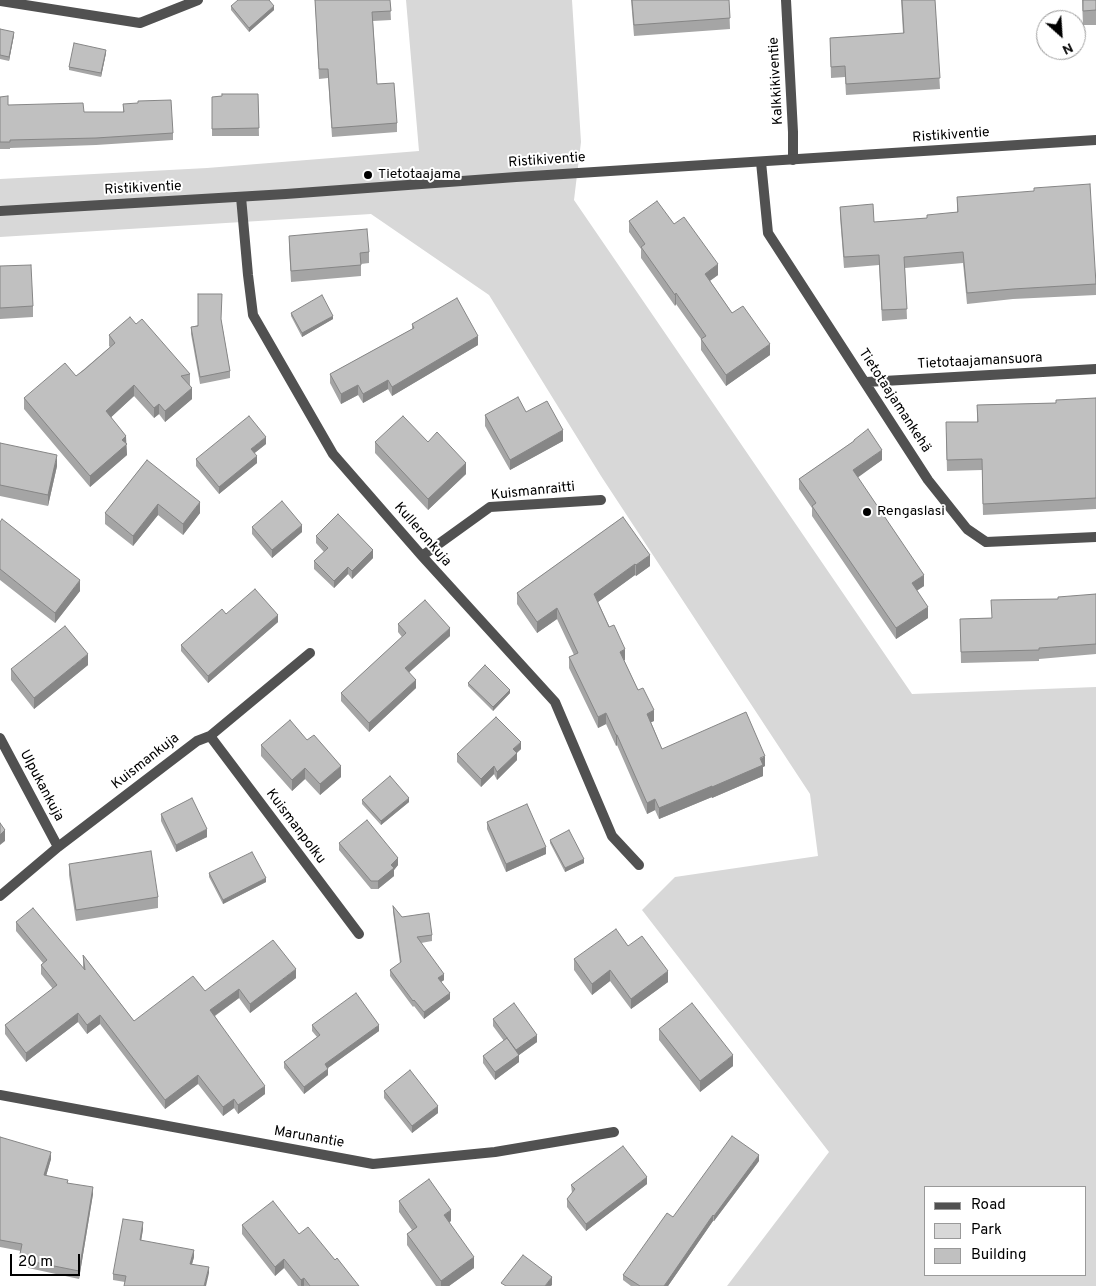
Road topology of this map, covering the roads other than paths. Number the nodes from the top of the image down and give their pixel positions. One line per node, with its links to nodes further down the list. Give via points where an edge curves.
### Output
1 (198, 0): 3 (street, via 140,23)
2 (786, 0): 5 (street, Kalkkikiventie)
3 (0, 1)
4 (1096, 140): 5 (street, Ristikiventie)
5 (793, 160): 6 (street, Ristikiventie)
6 (762, 162): 7 (street, Ristikiventie); 10 (street, Tietotaajamankehä, via 768,233)
7 (241, 197): 8 (street, Ristikiventie); 13 (street, Kulleronkuja, via 253,315 333,454)
8 (0, 210)
9 (1096, 370): 10 (street, Tietotaajamansuora)
10 (866, 382): 12 (street, Tietotaajamankehä, via 928,480 967,528 986,542)
11 (601, 500): 13 (street, Kuismanraitti, via 490,507)
12 (1096, 537)
13 (422, 556): 18 (street, Kulleronkuja, via 555,702 612,836)
14 (310, 653): 15 (street, Kuismankuja)
15 (210, 736): 17 (street, Kuismankuja, via 196,741); 20 (street, Kuismanpolku)
16 (0, 738): 17 (street, Ulpukankuja)
17 (58, 847): 19 (street, Kuismankuja)
18 (639, 864)
19 (0, 896)
20 (359, 934)
21 (0, 1096): 22 (street, Marunantie, via 373,1164 495,1152)
22 (614, 1132)

